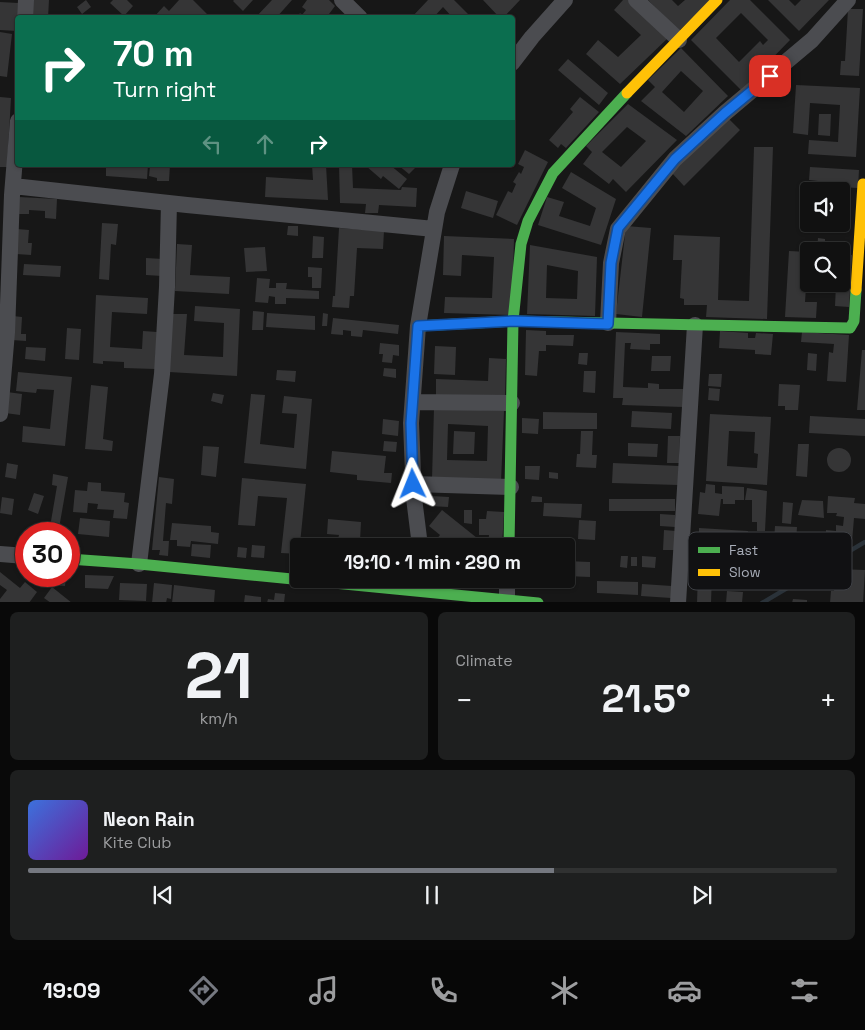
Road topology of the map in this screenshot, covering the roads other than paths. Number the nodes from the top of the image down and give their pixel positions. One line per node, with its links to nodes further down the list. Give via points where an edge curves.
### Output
1 (26, 0): 7 (street)
2 (342, 0): 8 (street)
3 (565, 0): 10 (street)
4 (636, 0): 9 (street)
5 (717, 0): 9 (street)
6 (848, 0): 18 (street, via 812,40 675,159 618,228 611,263)
7 (25, 15)
8 (357, 15)
9 (679, 40): 17 (street, via 553,173 528,221)
10 (515, 59)
11 (15, 142): 14 (street)
12 (451, 167): 16 (street)
13 (863, 184): 19 (street, via 854,321 850,328)
14 (8, 190): 15 (street); 23 (street, via 7,332)
15 (169, 203): 16 (street); 31 (street, via 162,374)
16 (434, 229): 20 (street)
17 (513, 321): 18 (street); 20 (street); 22 (street)
18 (608, 324): 19 (street)
19 (695, 324): 36 (street)
20 (418, 326): 21 (street)
21 (412, 402): 22 (street); 24 (street)
22 (512, 403): 25 (street)
23 (0, 414)
24 (413, 484): 25 (street); 26 (street)
25 (511, 487): 27 (street)
26 (419, 538)
27 (509, 538)
28 (0, 554): 29 (street)
29 (15, 555)
30 (80, 560): 31 (street)
31 (138, 564): 33 (street)
32 (508, 588): 34 (street)
33 (428, 591): 34 (street)
34 (507, 599): 35 (street)
35 (538, 602)
36 (678, 602)

